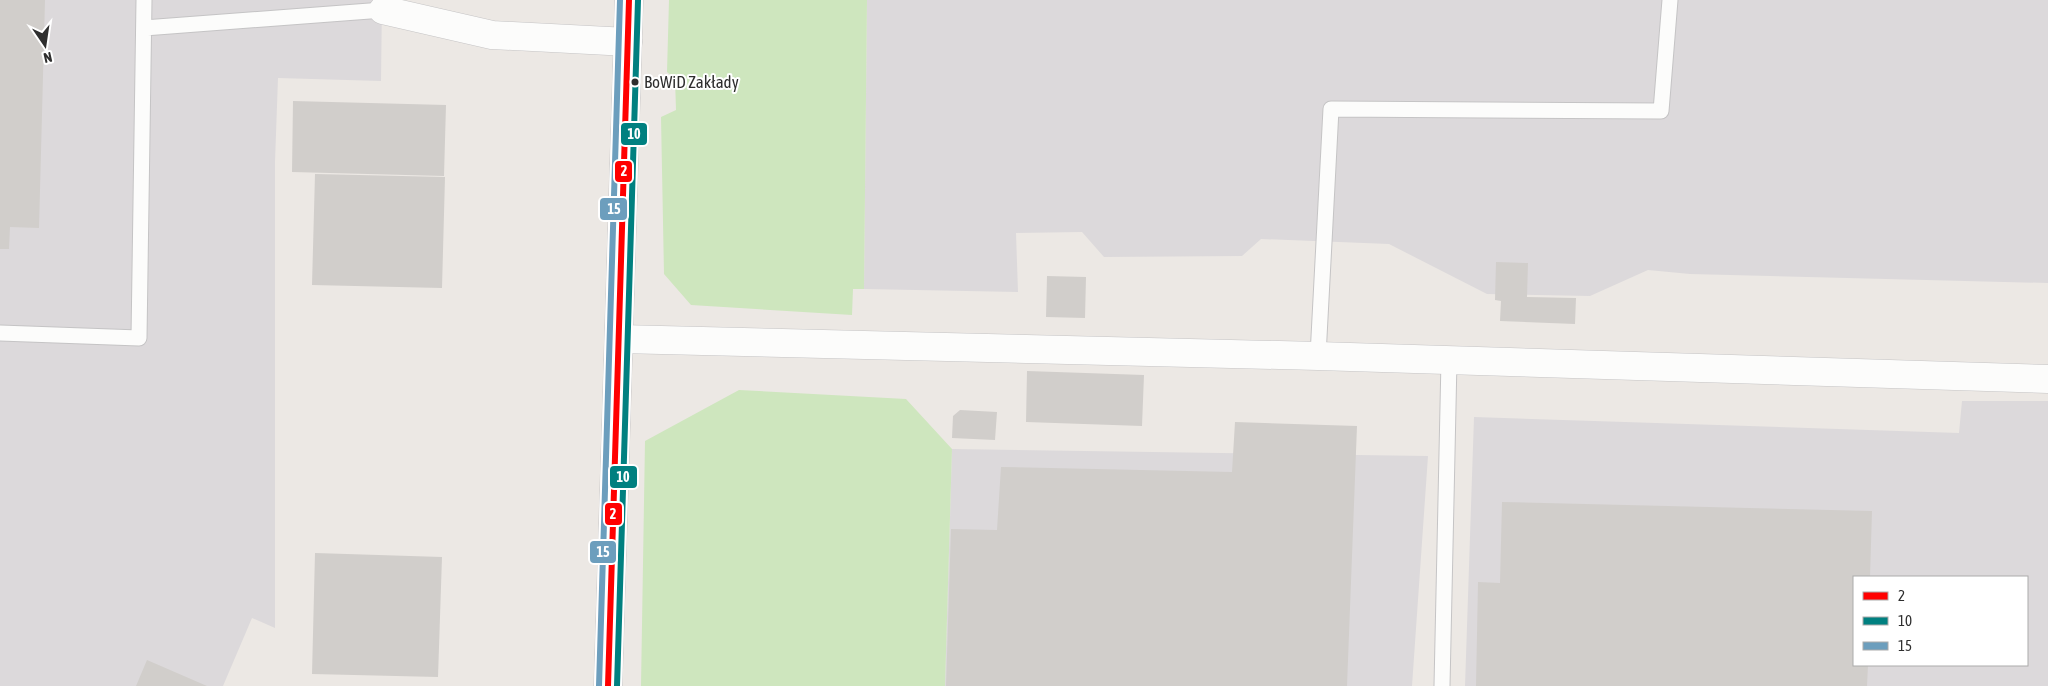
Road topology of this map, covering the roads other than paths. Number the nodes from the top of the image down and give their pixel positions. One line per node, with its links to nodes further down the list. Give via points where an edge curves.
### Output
1 (144, 0): 5 (lane)
2 (629, 0): 6 (street)
3 (1670, 0): 9 (lane, via 1661,111 1330,110)
4 (383, 10): 5 (lane); 6 (street, via 492,35)
5 (144, 28): 7 (lane, via 139,338)
6 (628, 42): 8 (street)
7 (0, 333)
8 (620, 339): 9 (street); 12 (street)
9 (1318, 356): 10 (street)
10 (1449, 360): 11 (street); 13 (lane)
11 (2048, 379)
12 (608, 686)
13 (1442, 686)

